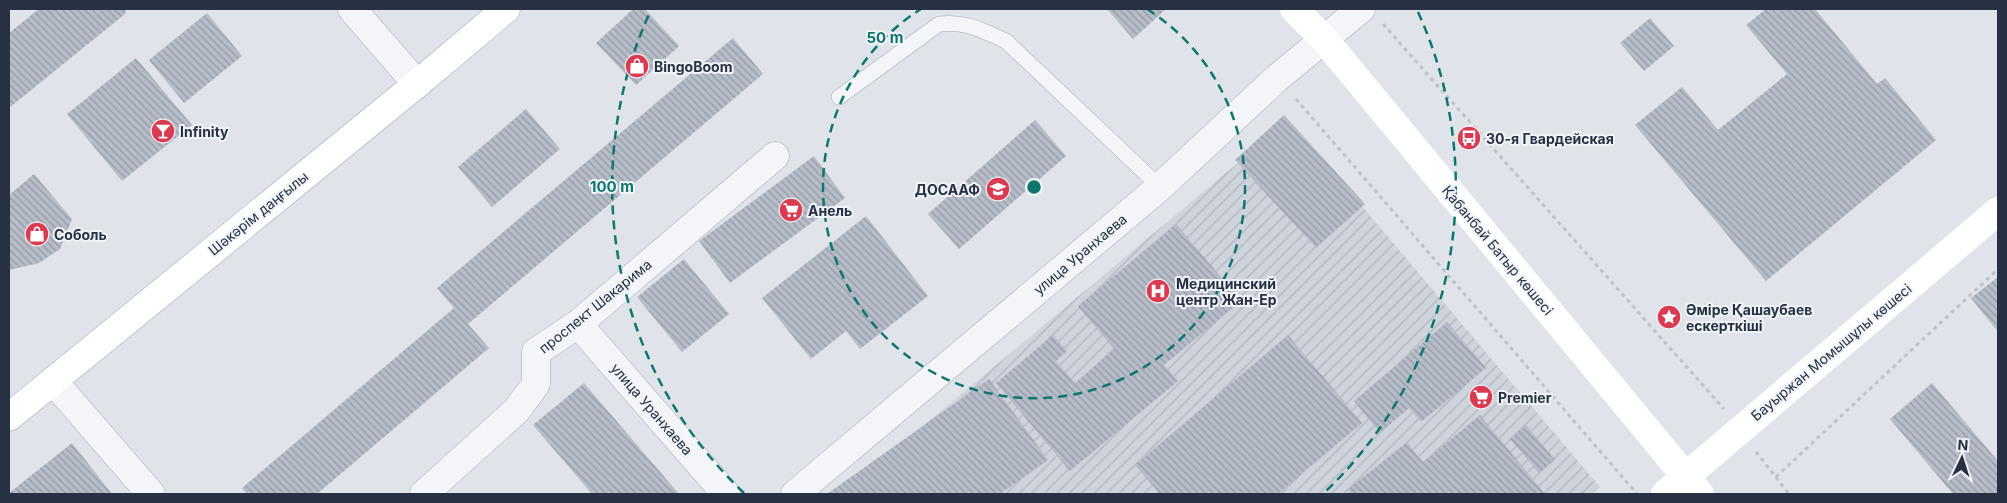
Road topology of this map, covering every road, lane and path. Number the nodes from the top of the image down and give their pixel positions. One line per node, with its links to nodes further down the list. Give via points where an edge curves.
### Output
1 (352, 9): 7 (street)
2 (506, 9): 7 (main road, Шәкәрім даңғылы)
3 (1294, 9): 5 (main road, Қабанбай Батыр көшесі)
4 (1372, 16): 5 (street, улица Уранхаева); 16 (path, via 1720,403)
5 (1324, 39): 6 (street, улица Уранхаева); 18 (main road, Қабанбай Батыр көшесі)
6 (1277, 78): 10 (street, улица Уранхаева); 23 (path)
7 (417, 84): 14 (main road, Шәкәрім даңғылы)
8 (839, 97): 10 (lane, via 939,24 956,22 974,27 1006,41)
9 (775, 156): 13 (street, проспект Шакарима)
10 (1160, 187): 22 (street, улица Уранхаева)
11 (1998, 211): 16 (main road, Бауыржан Момышұлы көшесі)
12 (1998, 269): 17 (path)
13 (578, 324): 20 (street, проспект Шакарима, via 536,352 536,384 517,410); 21 (street, улица Уранхаева)
14 (53, 381): 15 (main road, Шәкәрім даңғылы); 19 (street)
15 (9, 417)
16 (1740, 430): 17 (path); 18 (main road, Бауыржан Момышұлы көшесі)
17 (1776, 477): 25 (path)
18 (1693, 486): 24 (main road, Бауыржан Момышұлы көшесі)
19 (151, 494)
20 (424, 494)
21 (726, 494)
22 (795, 494)
23 (1637, 494)
24 (1665, 494)
25 (1789, 494)

